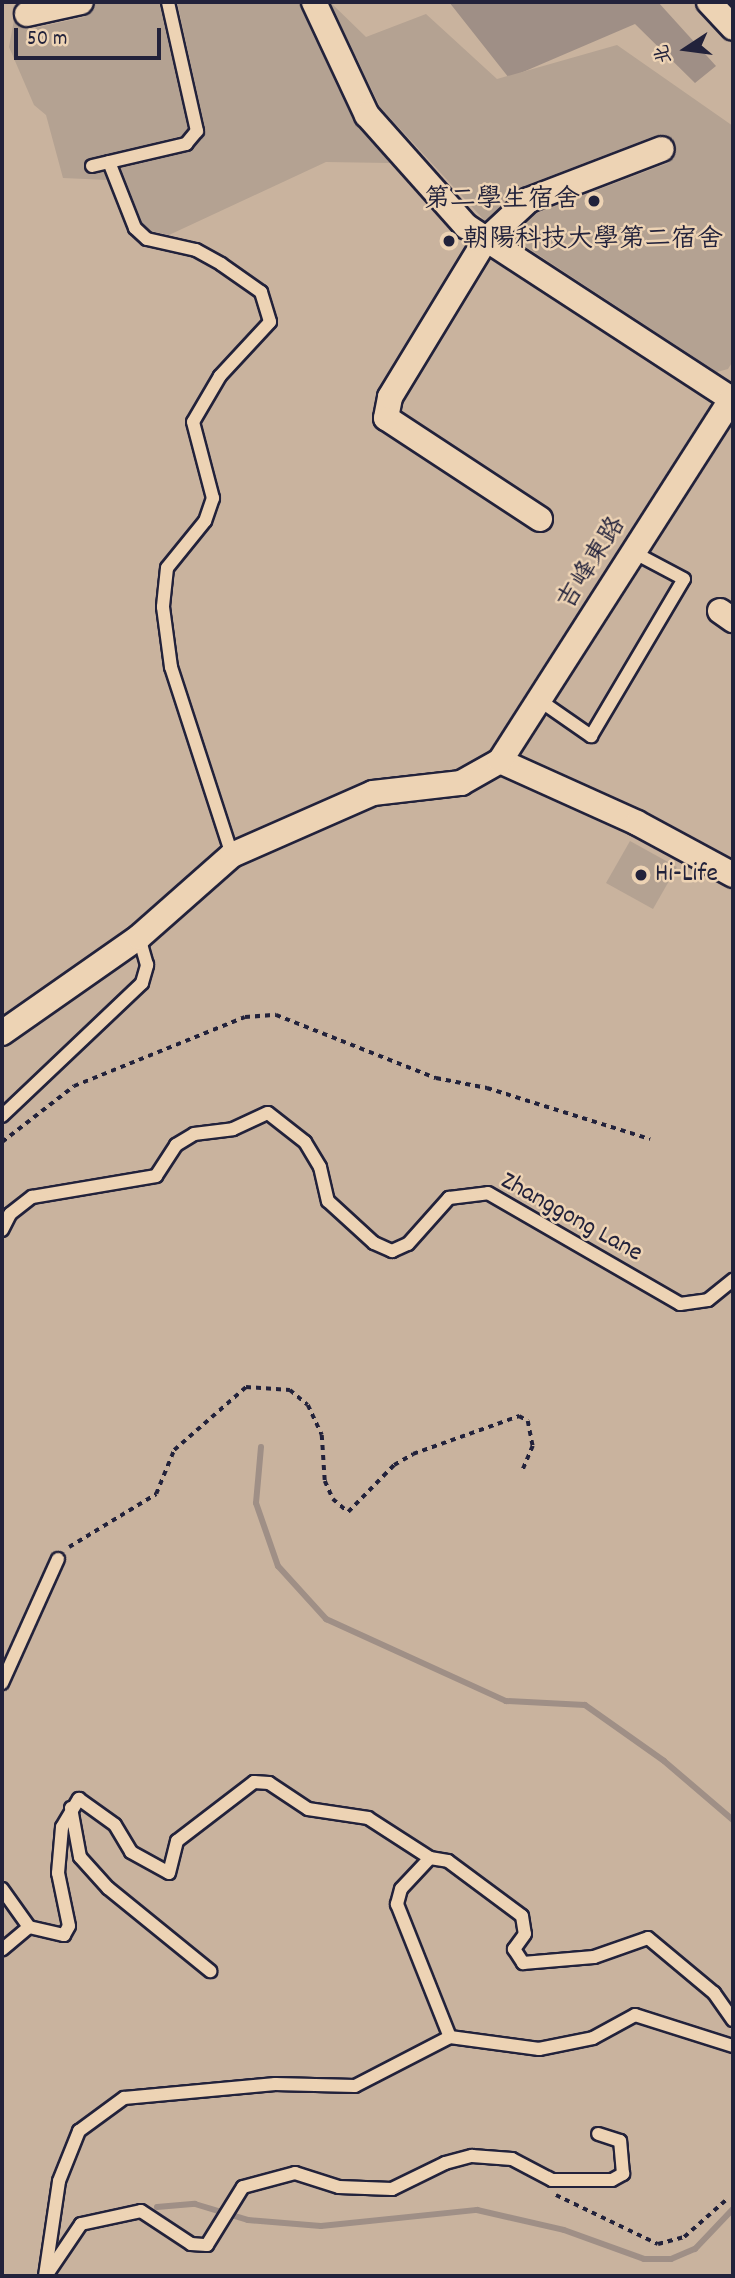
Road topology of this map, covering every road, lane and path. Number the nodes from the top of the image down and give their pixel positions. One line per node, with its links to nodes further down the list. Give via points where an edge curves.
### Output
1 (81, 2): 5 (street)
2 (168, 2): 8 (lane, via 197,131 186,144)
3 (314, 2): 10 (street, via 367,115)
4 (709, 2): 6 (street)
5 (27, 13)
6 (733, 29)
7 (662, 149): 10 (street, via 529,200)
8 (109, 162): 9 (lane); 16 (lane, via 135,228 147,239 196,250 221,264 261,292 270,322 220,376 194,422 213,498 205,521 167,568 163,607 171,667)
9 (92, 166)
10 (485, 241): 11 (street); 12 (street, via 421,340 390,397 386,418)
11 (733, 398): 13 (street, 吉峰東路)
12 (540, 519)
13 (635, 553): 14 (street, 吉峰東路); 14 (lane, via 684,579 591,736)
14 (542, 702): 15 (street, 吉峰東路)
15 (500, 761): 16 (street, 吉峰東路, via 461,783 373,793); 17 (street, via 637,823)
16 (232, 855): 18 (street, 吉峰東路)
17 (733, 875)
18 (139, 937): 19 (street, 吉峰東路); 20 (lane, via 146,965 142,983)
19 (2, 1033)
20 (2, 1116)
21 (650, 1139): 22 (path, via 487,1088 436,1078 276,1015 244,1017 74,1086)
22 (2, 1142)
23 (2, 1230): 24 (lane, Zhanggong Lane, via 10,1214 32,1197 156,1176 176,1145 194,1134 233,1129 268,1113 305,1142 320,1167 328,1200 374,1243 392,1251 408,1244 449,1198 488,1194 680,1304 708,1300)
24 (733, 1280)
25 (522, 1472): 26 (path, via 533,1446 528,1421 520,1416 413,1454 394,1465 348,1512 333,1499 325,1481 322,1435 308,1405 290,1390 246,1387 174,1450 156,1494 74,1542)
26 (58, 1559): 27 (lane)
27 (2, 1683)
28 (71, 1808): 29 (lane, via 79,1799 99,1811 131,1852 169,1873 177,1841 254,1782 269,1783 307,1809 368,1818); 31 (lane, via 62,1827 58,1873 69,1926 64,1935); 33 (lane, via 80,1857 108,1888)
29 (430, 1858): 34 (lane, via 448,1861 522,1916 525,1934 514,1949 523,1963 594,1957 648,1938 714,1993); 35 (lane, via 401,1889 397,1904)
30 (2, 1889): 31 (lane)
31 (29, 1927): 32 (lane)
32 (2, 1950)
33 (210, 1971)
34 (733, 2020)
35 (450, 2037): 36 (lane, via 539,2049 593,2038 635,2015); 40 (lane, via 355,2086 275,2084 146,2093 104,2110 79,2130 59,2181)
36 (733, 2046)
37 (598, 2134): 38 (lane, via 620,2141 623,2174 612,2180)
38 (552, 2180): 39 (path, via 555,2194 564,2200 657,2244 684,2237); 40 (lane, via 512,2159 472,2156 445,2163 392,2189 339,2187 295,2172 243,2188 206,2245 191,2244 141,2211 81,2224)
39 (727, 2199)
40 (45, 2276)

